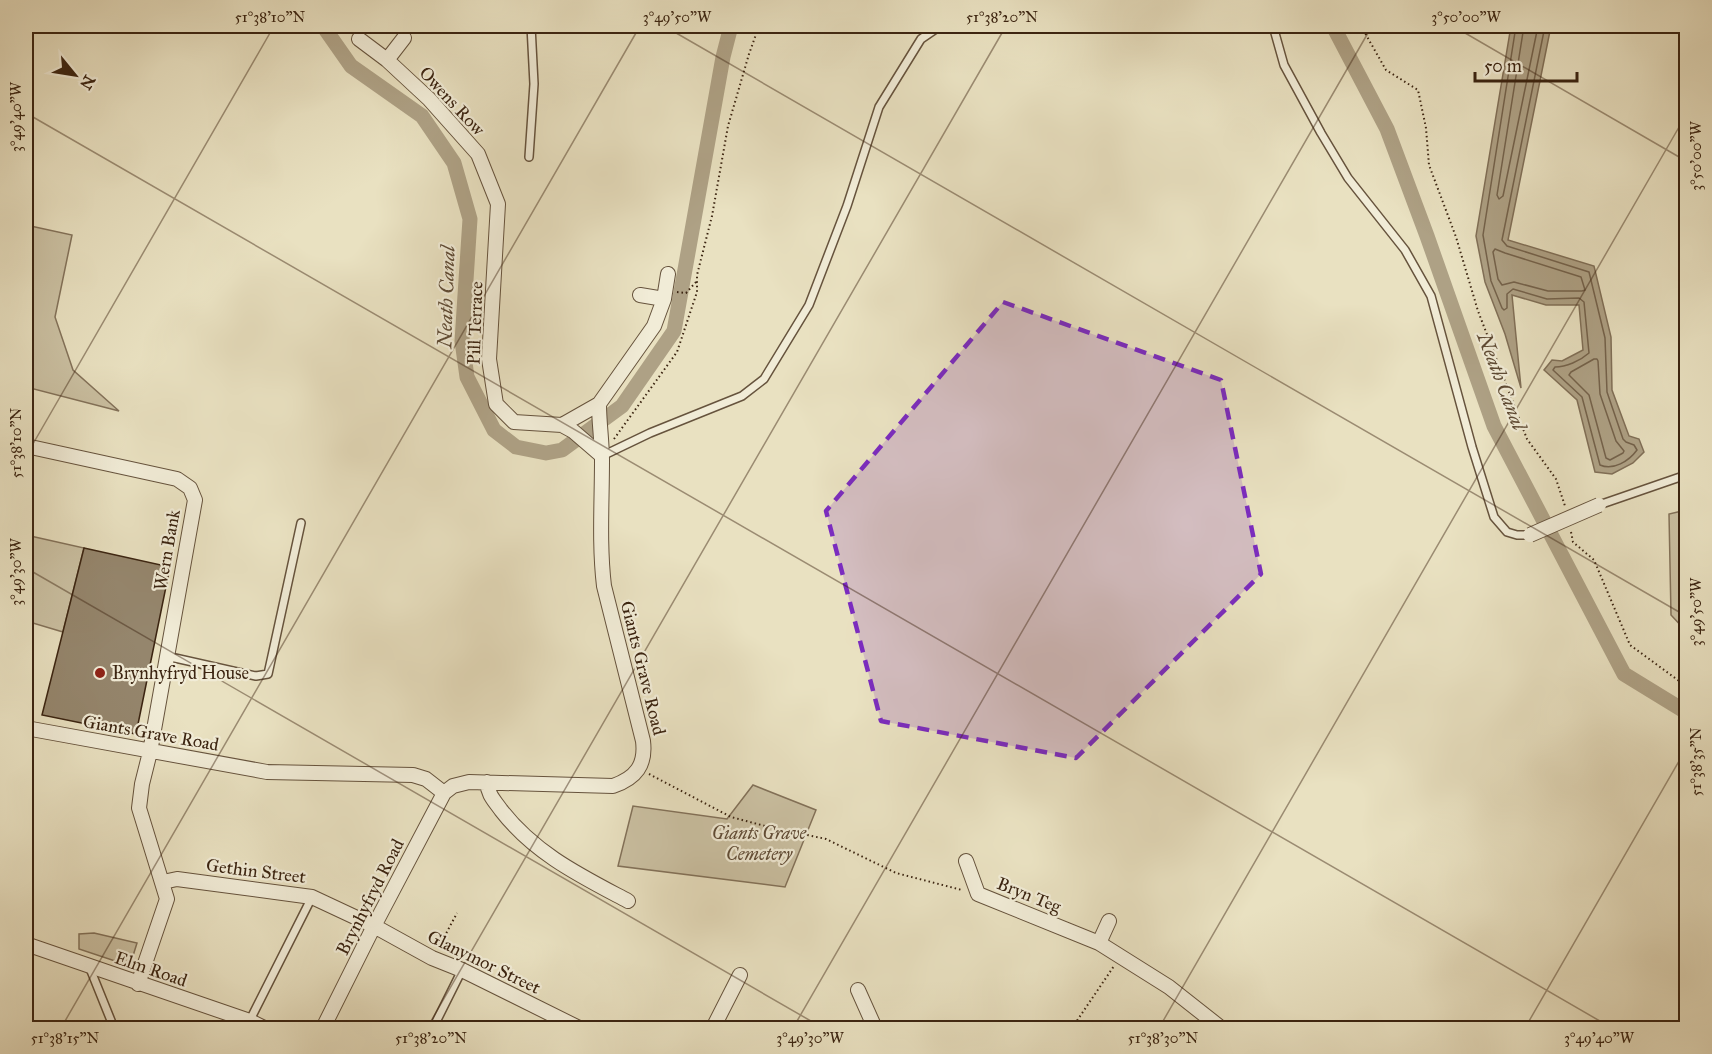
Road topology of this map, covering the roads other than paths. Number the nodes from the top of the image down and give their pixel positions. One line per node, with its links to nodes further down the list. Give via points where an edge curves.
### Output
1 (531, 26): 7 (lane, via 534,84)
2 (940, 26): 15 (lane, via 921,39 879,107 809,305 764,379 742,396)
3 (1273, 26): 19 (lane, via 1284,65 1321,133 1348,178 1405,250 1431,296 1494,517 1507,532)
4 (404, 38): 6 (street)
5 (359, 39): 6 (street, Owens Row)
6 (387, 60): 8 (street, Owens Row, via 429,99 478,154)
7 (529, 157)
8 (498, 204): 13 (street, Pill Terrace, via 489,359 496,404 514,422)
9 (668, 274): 11 (street)
10 (640, 295): 11 (street)
11 (664, 299): 12 (street, via 654,326)
12 (599, 407): 13 (street); 15 (street, Giants Grave Road)
13 (567, 428): 15 (street)
14 (26, 446): 20 (street, Wern Bank, via 177,479 190,488 195,500)
15 (602, 456): 23 (street, Giants Grave Road, via 604,586 643,741 639,769 626,782 613,786)
16 (1686, 476): 17 (lane)
17 (1599, 505): 19 (street, bridge)
18 (301, 523): 20 (lane, via 268,674 256,676)
19 (1530, 535)
20 (166, 656): 22 (street, Wern Bank)
21 (26, 728): 22 (street, Giants Grave Road)
22 (150, 752): 24 (street, Giants Grave Road, via 267,772 413,776); 26 (street, Wern Bank, via 139,808)
23 (487, 782): 24 (street, via 469,782); 28 (street, via 488,792 531,842 551,858)
24 (449, 790): 30 (street, Brynhyfryd Road)
25 (966, 861): 31 (street, Bryn Teg, via 978,894)
26 (163, 882): 27 (street, Gethin Street, via 177,879); 36 (street, Wern Bank, via 167,899)
27 (312, 897): 30 (street, Gethin Street); 38 (lane)
28 (628, 901)
29 (1109, 921): 31 (street)
30 (374, 926): 34 (street, Glanymor Street); 41 (street, Brynhyfryd Road)
31 (1099, 943): 46 (street, Bryn Teg, via 1169,987)
32 (26, 944): 33 (street, Elm Road)
33 (89, 966): 36 (street, Elm Road); 39 (lane)
34 (462, 970): 42 (lane); 43 (street, Glanymor Street)
35 (740, 975): 44 (street)
36 (138, 984): 38 (street, Elm Road)
37 (858, 990): 45 (street)
38 (248, 1025): 40 (street, Elm Road)
39 (114, 1029)
40 (264, 1029)
41 (323, 1029)
42 (433, 1029)
43 (579, 1029)
44 (713, 1029)
45 (875, 1029)
46 (1221, 1029)

